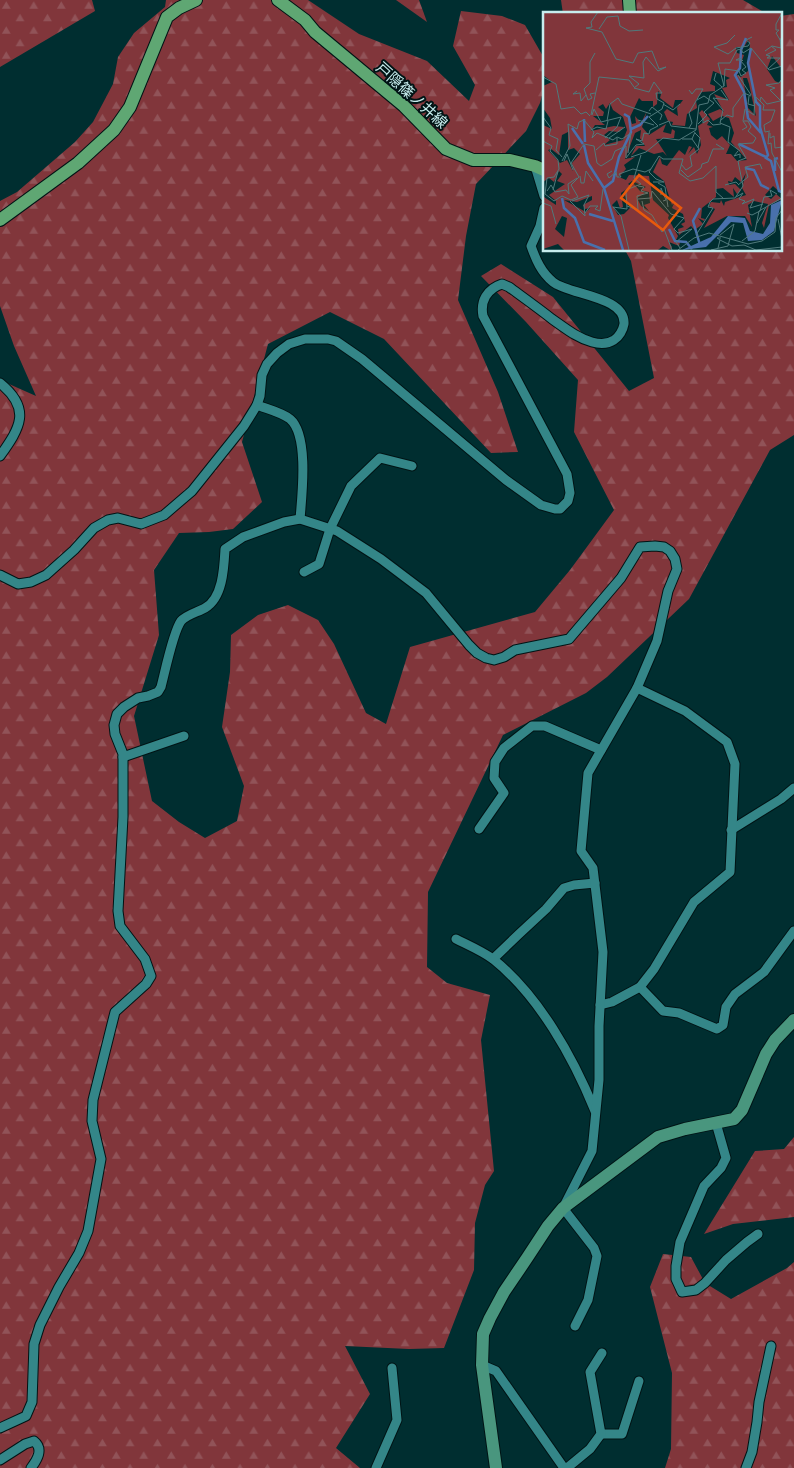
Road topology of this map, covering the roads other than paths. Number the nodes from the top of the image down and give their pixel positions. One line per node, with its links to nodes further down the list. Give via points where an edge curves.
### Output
1 (196, 0): 6 (main road, via 168,17 130,107 114,130 78,163)
2 (278, 0): 3 (main road, 戸隠篠ノ井線, via 404,106 446,149 473,160 510,160)
3 (540, 168): 4 (street)
4 (543, 189)
5 (543, 212): 8 (street, via 531,246 539,268 553,282 610,303 620,311 624,325 614,340 592,342 573,334 502,284 494,286 481,307 567,474 570,497 560,509 542,505 506,480 362,359 336,341 305,339 289,344 277,353 262,375)
6 (0, 220)
7 (0, 383): 9 (street, via 18,403 20,418 15,435)
8 (257, 405): 11 (street, via 291,420 297,430 302,444); 14 (street, via 192,491 164,515 141,524 118,518 108,520 94,528 46,575 31,582 18,584)
9 (0, 456)
10 (412, 466): 12 (street, via 380,458 351,486)
11 (300, 519): 12 (street); 18 (street, via 243,537 225,549 222,582 217,594 208,607 183,619 176,629 158,692 131,702 117,714 114,734)
12 (330, 529): 13 (street, via 319,564); 15 (street, via 375,555 426,592 477,653 494,660 515,650 569,639 621,578 640,547 664,547 675,559 677,569 668,591 657,641)
13 (304, 572)
14 (0, 576)
15 (637, 688): 17 (street); 21 (street, via 685,711 727,742 735,764)
16 (184, 736): 18 (street)
17 (601, 750): 20 (street, via 545,726 532,726 504,748 495,762 494,778 504,793); 22 (street, via 588,773 581,851 593,868)
18 (123, 757): 39 (street, via 118,911 120,926 145,959 150,976 146,984 115,1012 93,1100 92,1121 101,1159 88,1231 40,1325 34,1344 32,1402 26,1416)
19 (794, 788): 21 (street)
20 (478, 829)
21 (731, 830): 26 (street, via 730,872 694,902)
22 (595, 883): 25 (street, via 564,888 546,910); 27 (street, via 603,952)
23 (794, 931): 26 (street, via 764,972 735,994 726,1007 723,1025 717,1029 679,1013 663,1011)
24 (456, 939): 25 (street)
25 (493, 959): 29 (street, via 524,989 548,1022 582,1078)
26 (640, 987): 27 (street)
27 (600, 1005): 29 (street)
28 (794, 1020): 30 (street, via 766,1054 742,1110 734,1119)
29 (596, 1112): 31 (street, via 592,1151)
30 (716, 1123): 31 (street, via 658,1137); 32 (street, via 726,1158 704,1186 680,1242 676,1279 682,1292 696,1290)
31 (563, 1208): 33 (street, via 597,1256 588,1300); 36 (street, via 504,1292 490,1318 483,1334)
32 (758, 1234)
33 (575, 1326)
34 (771, 1346): 46 (street, via 758,1402 752,1452)
35 (602, 1353): 40 (street, via 590,1372)
36 (482, 1365): 44 (street); 45 (street, via 496,1371)
37 (392, 1368): 43 (street, via 397,1420)
38 (639, 1381): 40 (street, via 622,1434)
39 (0, 1428)
40 (600, 1434): 45 (street, via 590,1450)
41 (0, 1460): 42 (street, via 34,1441 39,1450)
42 (31, 1468)
43 (376, 1468)
44 (496, 1468)
45 (565, 1468)
46 (746, 1468)

